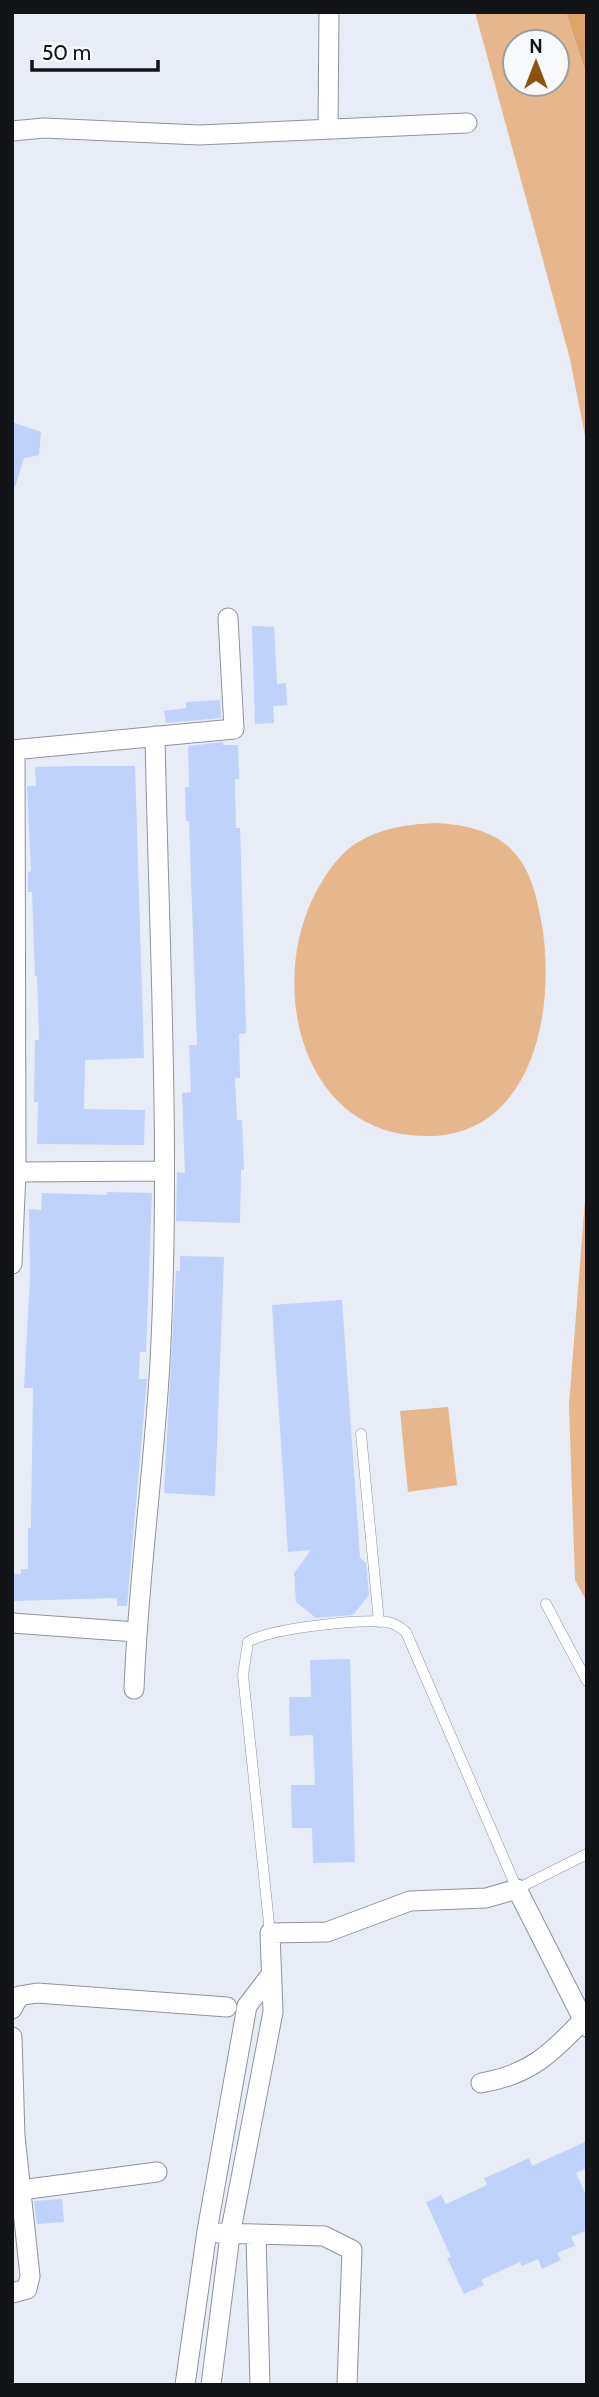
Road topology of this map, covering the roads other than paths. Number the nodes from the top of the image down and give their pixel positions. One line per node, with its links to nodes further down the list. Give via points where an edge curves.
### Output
1 (329, 12): 3 (street)
2 (467, 122): 3 (street)
3 (328, 128): 4 (street, via 198,135 44,128)
4 (12, 131)
5 (228, 618): 6 (street, via 233,729)
6 (155, 736): 7 (street); 8 (street)
7 (14, 750): 9 (street)
8 (164, 1171): 9 (street); 15 (street, via 160,1362)
9 (14, 1172): 10 (street)
10 (12, 1264)
11 (361, 1434): 13 (lane)
12 (545, 1604): 16 (lane)
13 (379, 1622): 19 (lane, via 406,1632); 20 (lane, via 276,1630 248,1642 243,1655)
14 (12, 1623): 15 (street)
15 (136, 1632): 17 (street)
16 (587, 1681)
17 (134, 1689)
18 (587, 1854): 19 (lane)
19 (517, 1889): 20 (street, via 486,1898 410,1901 327,1932); 24 (street)
20 (270, 1933): 21 (street)
21 (270, 1976): 30 (street, via 247,2006); 31 (street, via 273,2012)
22 (227, 2007): 23 (street, via 37,1993 19,1996)
23 (12, 2009)
24 (585, 2023): 26 (street, via 535,2065 511,2078)
25 (12, 2037): 27 (street)
26 (481, 2083)
27 (14, 2152): 29 (street)
28 (157, 2172): 29 (street)
29 (21, 2190): 33 (street, via 30,2282 24,2292)
30 (207, 2231): 31 (street); 34 (street)
31 (230, 2235): 32 (street); 35 (street)
32 (256, 2236): 36 (street); 37 (street, via 324,2236 352,2249)
33 (12, 2294)
34 (186, 2385)
35 (211, 2385)
36 (260, 2385)
37 (347, 2385)

